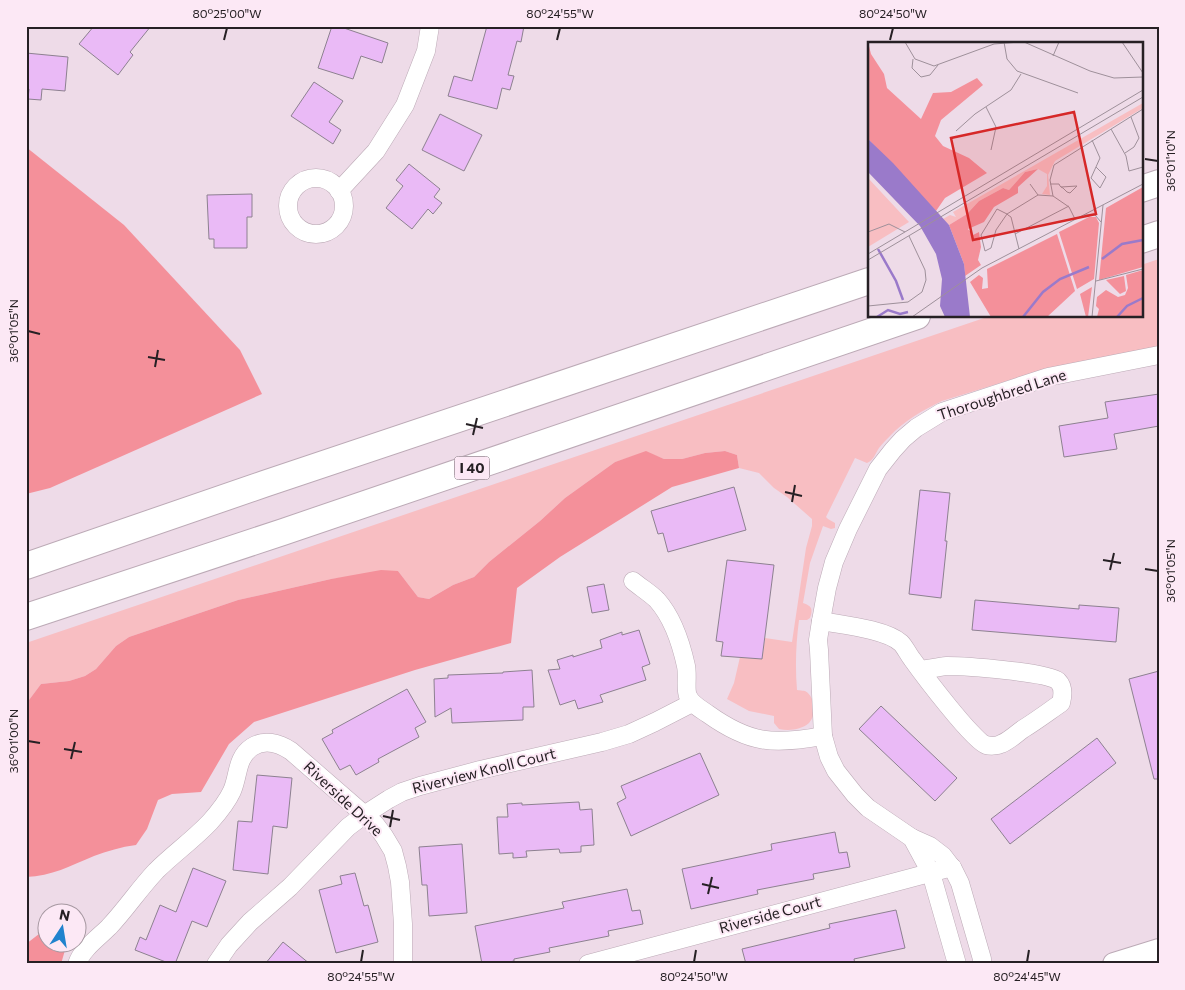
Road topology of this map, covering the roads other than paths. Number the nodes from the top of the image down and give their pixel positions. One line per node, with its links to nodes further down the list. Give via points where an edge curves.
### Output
1 (430, 26): 4 (street, via 426,51 405,105 376,151)
2 (1159, 183): 3 (highway)
3 (1142, 189)
4 (339, 191)
5 (1159, 234): 6 (highway)
6 (1142, 240)
7 (868, 281): 10 (highway)
8 (911, 318): 12 (highway, I 40)
9 (1159, 355): 13 (street, Thoroughbred Lane, via 1048,377 942,412 916,428 878,469 848,529 834,562)
10 (26, 566)
11 (633, 581): 15 (street, via 656,599 671,622 686,667 686,692)
12 (26, 618)
13 (821, 620): 14 (street, via 892,638 902,644); 16 (street, Thoroughbred Lane, via 818,650)
14 (921, 670): 14 (street, via 978,741 986,745 1001,744 1014,736 1061,703 1063,695 1059,682 1041,675 978,667 947,666)
15 (692, 702): 16 (street, via 729,728 762,740 796,741); 17 (street, Riverview Knoll Court, via 629,734 420,786 402,792)
16 (823, 736): 18 (street, Thoroughbred Lane, via 836,771 855,795 868,808)
17 (364, 815): 22 (street, Riverside Drive, via 284,746 259,743 244,753 232,791 221,809 156,872 82,954); 23 (street, Riverview Knoll Court, via 250,922); 24 (street, Riverside Drive, via 375,824 393,851 400,882)
18 (912, 838): 19 (street, via 930,846); 20 (street, Thoroughbred Lane)
19 (952, 867): 20 (street, Riverside Court); 27 (street, via 960,883)
20 (931, 872): 25 (street, Riverside Court); 26 (street, Thoroughbred Lane)
21 (1159, 950): 28 (main road)
22 (77, 964)
23 (216, 964)
24 (403, 964)
25 (588, 964)
26 (957, 964)
27 (982, 964)
28 (1114, 964)

